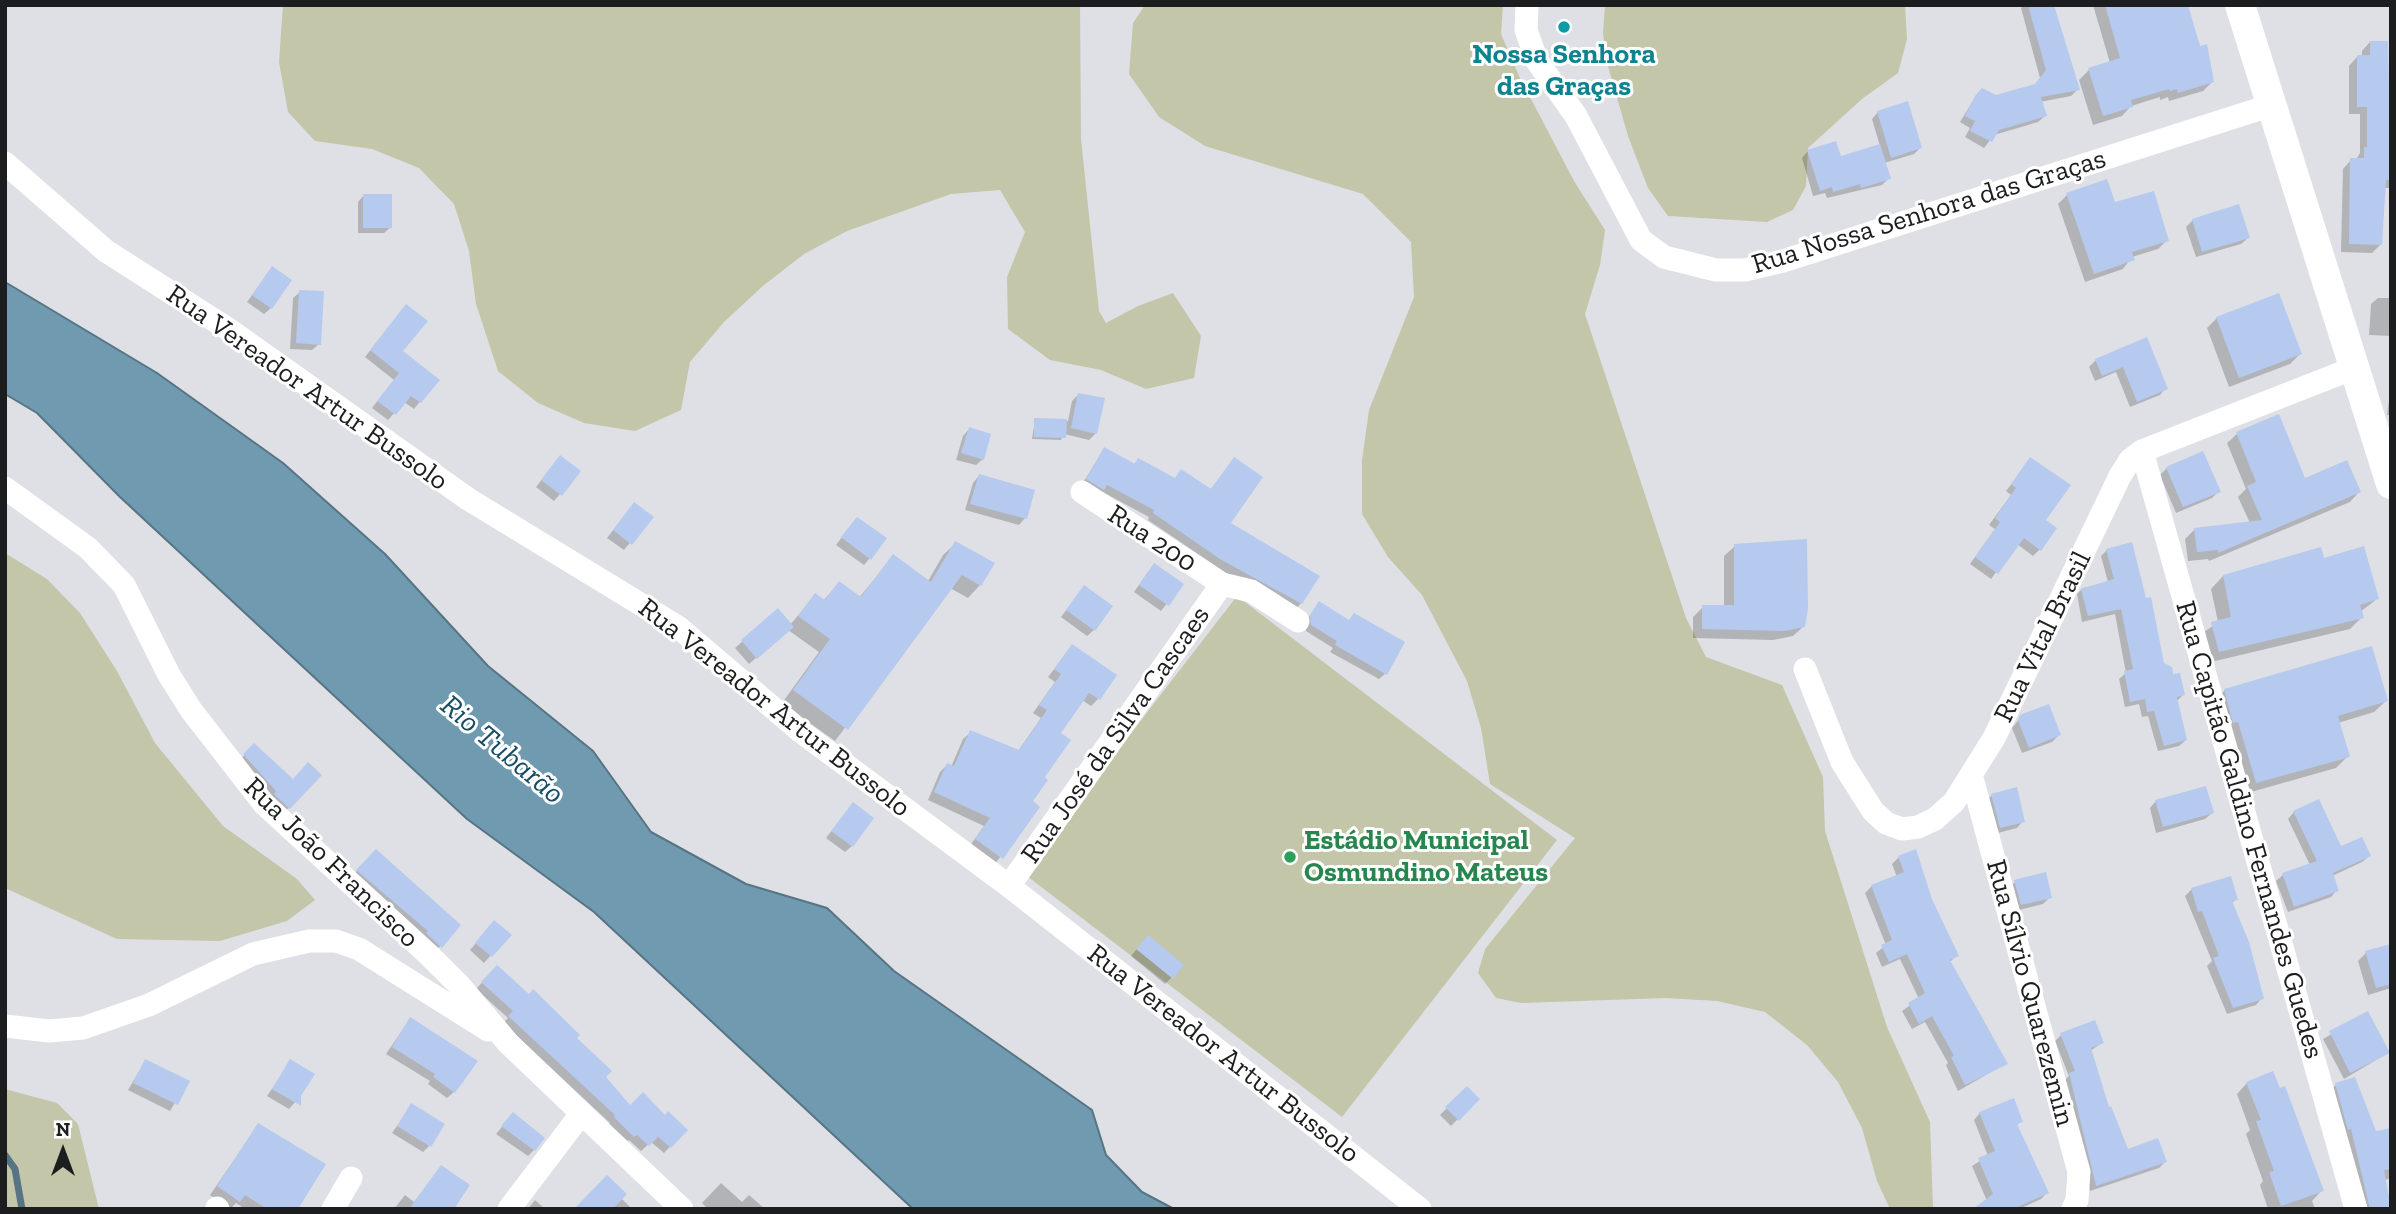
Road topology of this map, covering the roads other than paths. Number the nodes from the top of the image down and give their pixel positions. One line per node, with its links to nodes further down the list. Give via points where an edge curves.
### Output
1 (1527, 5): 3 (street, Rua Nossa Senhora das Graças, via 1527,30 1537,61 1576,116 1641,240 1664,257 1716,270 1745,270 1783,261)
2 (2240, 5): 3 (street)
3 (2272, 105): 5 (street)
4 (5, 163): 14 (street, Rua Vereador Artur Bussolo, via 70,223 123,263 228,328 468,499 678,627 800,731)
5 (2354, 368): 6 (street, Rua Vital Brasil); 7 (street)
6 (2141, 452): 13 (street, Rua Vital Brasil, via 2120,476); 24 (street, Rua Capitão Galdino Fernandes Guedes)
7 (2391, 484)
8 (5, 488): 16 (street, Rua João Francisco, via 109,567 136,606 169,675 236,773 283,824 453,979)
9 (1082, 492): 10 (street, Rua 200)
10 (1222, 584): 11 (street, Rua 200, via 1251,591); 14 (street, Rua José da Silva Cascaes)
11 (1298, 621)
12 (1805, 669): 13 (street, Rua Vital Brasil, via 1842,762 1858,791 1886,823 1902,829 1935,819)
13 (1972, 778): 23 (street, Rua Sílvio Quarezemin, via 2079,1172)
14 (1009, 886): 22 (street, Rua Vereador Artur Bussolo)
15 (5, 1026): 16 (street, via 49,1031 83,1028 149,1005 253,954 309,941 336,941 389,966)
16 (508, 1043): 17 (street)
17 (582, 1114): 20 (street); 21 (street)
18 (351, 1178): 19 (street)
19 (333, 1209)
20 (509, 1209)
21 (682, 1209)
22 (1420, 1209)
23 (2073, 1209)
24 (2356, 1209)

